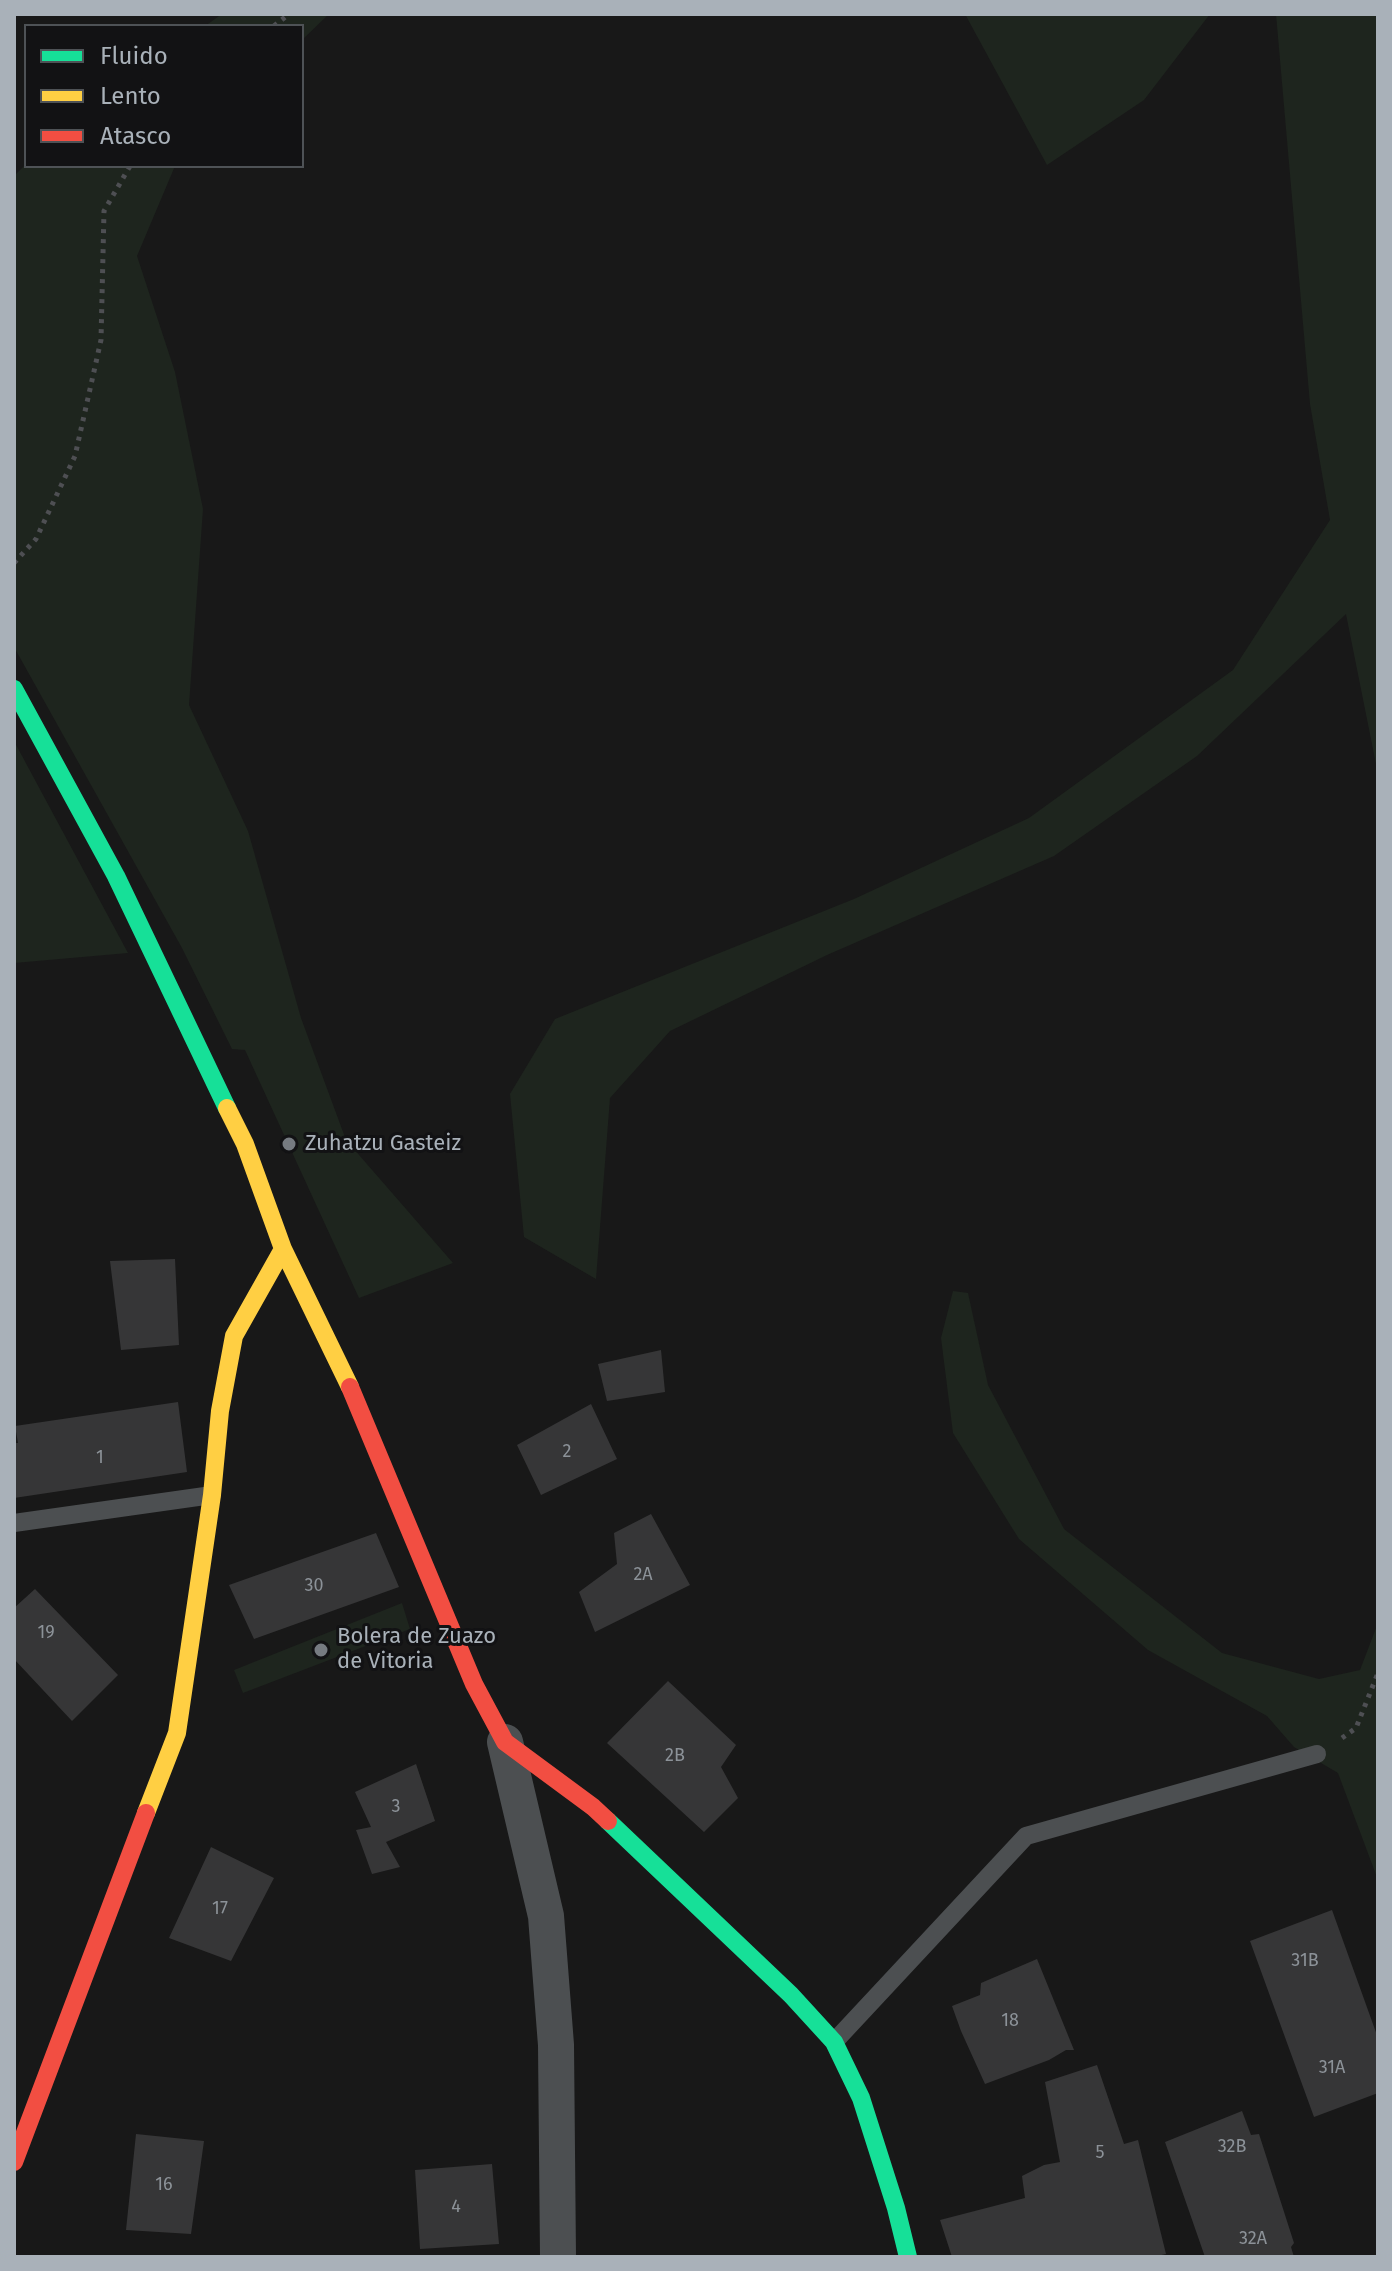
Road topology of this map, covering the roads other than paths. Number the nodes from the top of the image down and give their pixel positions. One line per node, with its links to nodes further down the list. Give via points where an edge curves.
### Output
1 (14, 689): 2 (street, via 116,876 245,1144)
2 (283, 1249): 3 (street, via 234,1336); 5 (street, via 365,1418 474,1684)
3 (212, 1495): 4 (lane); 8 (street, via 177,1733)
4 (14, 1523)
5 (505, 1742): 7 (street, via 593,1807); 9 (street, via 546,1916 556,2045)
6 (1317, 1754): 7 (lane, via 1026,1836)
7 (834, 2042): 10 (street, via 861,2098)
8 (14, 2162)
9 (558, 2257)
10 (908, 2257)

